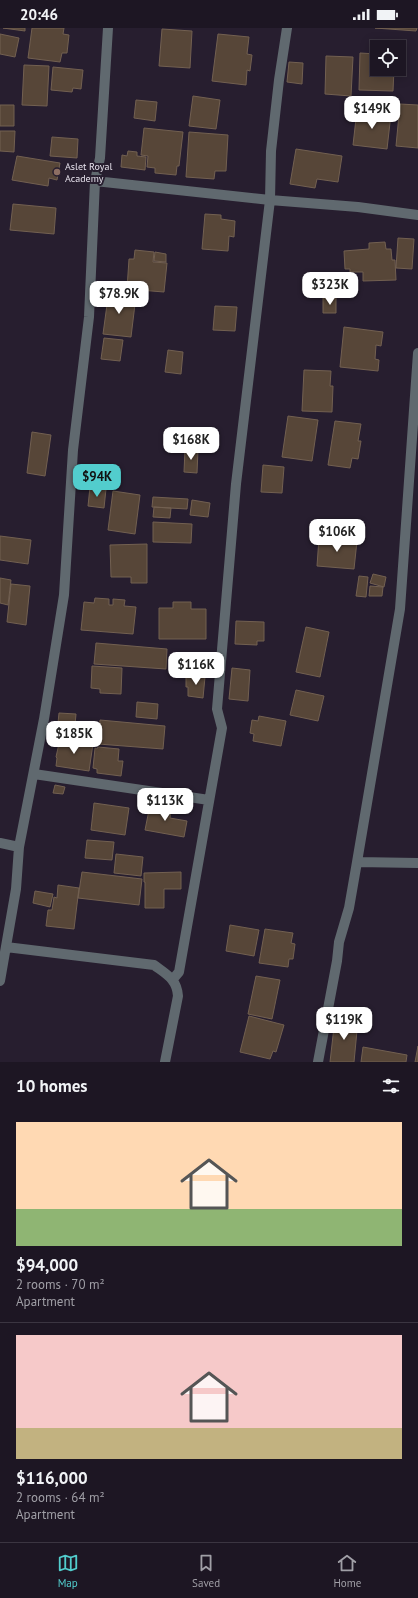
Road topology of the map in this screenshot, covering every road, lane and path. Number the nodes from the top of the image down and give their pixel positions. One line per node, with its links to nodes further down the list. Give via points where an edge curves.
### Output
1 (108, 28): 3 (street, via 100,158)
2 (287, 28): 4 (street, via 270,151)
3 (95, 180): 4 (street); 7 (street, via 89,317 73,450 64,595)
4 (270, 200): 5 (street); 8 (street, via 235,491 217,709 222,728)
5 (418, 215)
6 (418, 353): 11 (street, via 400,609)
7 (34, 774): 8 (street); 10 (street)
8 (209, 800): 14 (street, via 179,972)
9 (0, 843): 10 (street)
10 (19, 847): 13 (street, via 16,889)
11 (357, 862): 12 (street); 17 (street, via 349,908 339,942)
12 (418, 862)
13 (6, 947): 14 (street, via 154,965); 15 (street)
14 (173, 980): 16 (street, via 178,987 178,996)
15 (0, 981)
16 (165, 1062)
17 (318, 1062)

